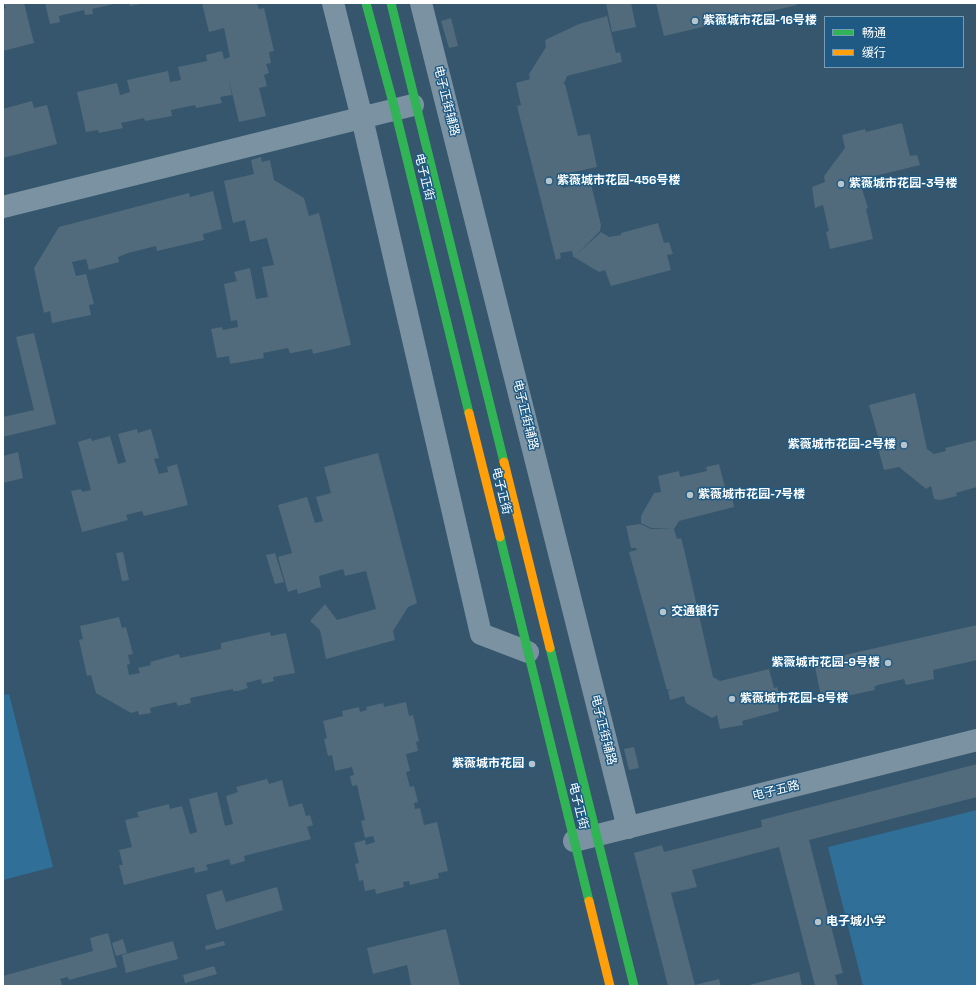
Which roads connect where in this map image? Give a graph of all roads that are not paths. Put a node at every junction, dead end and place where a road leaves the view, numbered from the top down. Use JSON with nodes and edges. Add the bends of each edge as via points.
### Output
{"nodes":[{"id":1,"x":332,"y":3,"type":"edge"},
{"id":2,"x":366,"y":3,"type":"edge"},
{"id":3,"x":420,"y":3,"type":"edge"},
{"id":4,"x":392,"y":6,"type":"edge"},
{"id":5,"x":417,"y":104,"type":"junction"},
{"id":6,"x":395,"y":110,"type":"junction"},
{"id":7,"x":362,"y":118,"type":"junction"},
{"id":8,"x":3,"y":207,"type":"edge"},
{"id":9,"x":528,"y":652,"type":"junction"},
{"id":10,"x":977,"y":740,"type":"edge"},
{"id":11,"x":628,"y":828,"type":"junction"},
{"id":12,"x":596,"y":835,"type":"junction"},
{"id":13,"x":574,"y":841,"type":"junction"},
{"id":14,"x":610,"y":986,"type":"edge"},
{"id":15,"x":634,"y":986,"type":"edge"}],
"edges":[{"from":1,"to":7,"type":"street"},
{"from":2,"to":6,"type":"main road","name":"电子正街"},
{"from":3,"to":4,"type":"street"},
{"from":3,"to":11,"type":"street","name":"电子正街辅路"},
{"from":4,"to":5,"type":"main road","name":"电子正街"},
{"from":5,"to":6,"type":"street"},
{"from":5,"to":12,"type":"main road","name":"电子正街"},
{"from":6,"to":7,"type":"street"},
{"from":6,"to":9,"type":"main road","name":"电子正街"},
{"from":7,"to":8,"type":"street"},
{"from":7,"to":9,"type":"street","via":[[481,634]]},
{"from":9,"to":13,"type":"main road","name":"电子正街"},
{"from":10,"to":11,"type":"street","name":"电子五路"},
{"from":11,"to":12,"type":"street","name":"电子五路"},
{"from":12,"to":13,"type":"street","name":"电子五路"},
{"from":12,"to":15,"type":"main road","name":"电子正街"},
{"from":13,"to":14,"type":"main road","name":"电子正街"}]}
